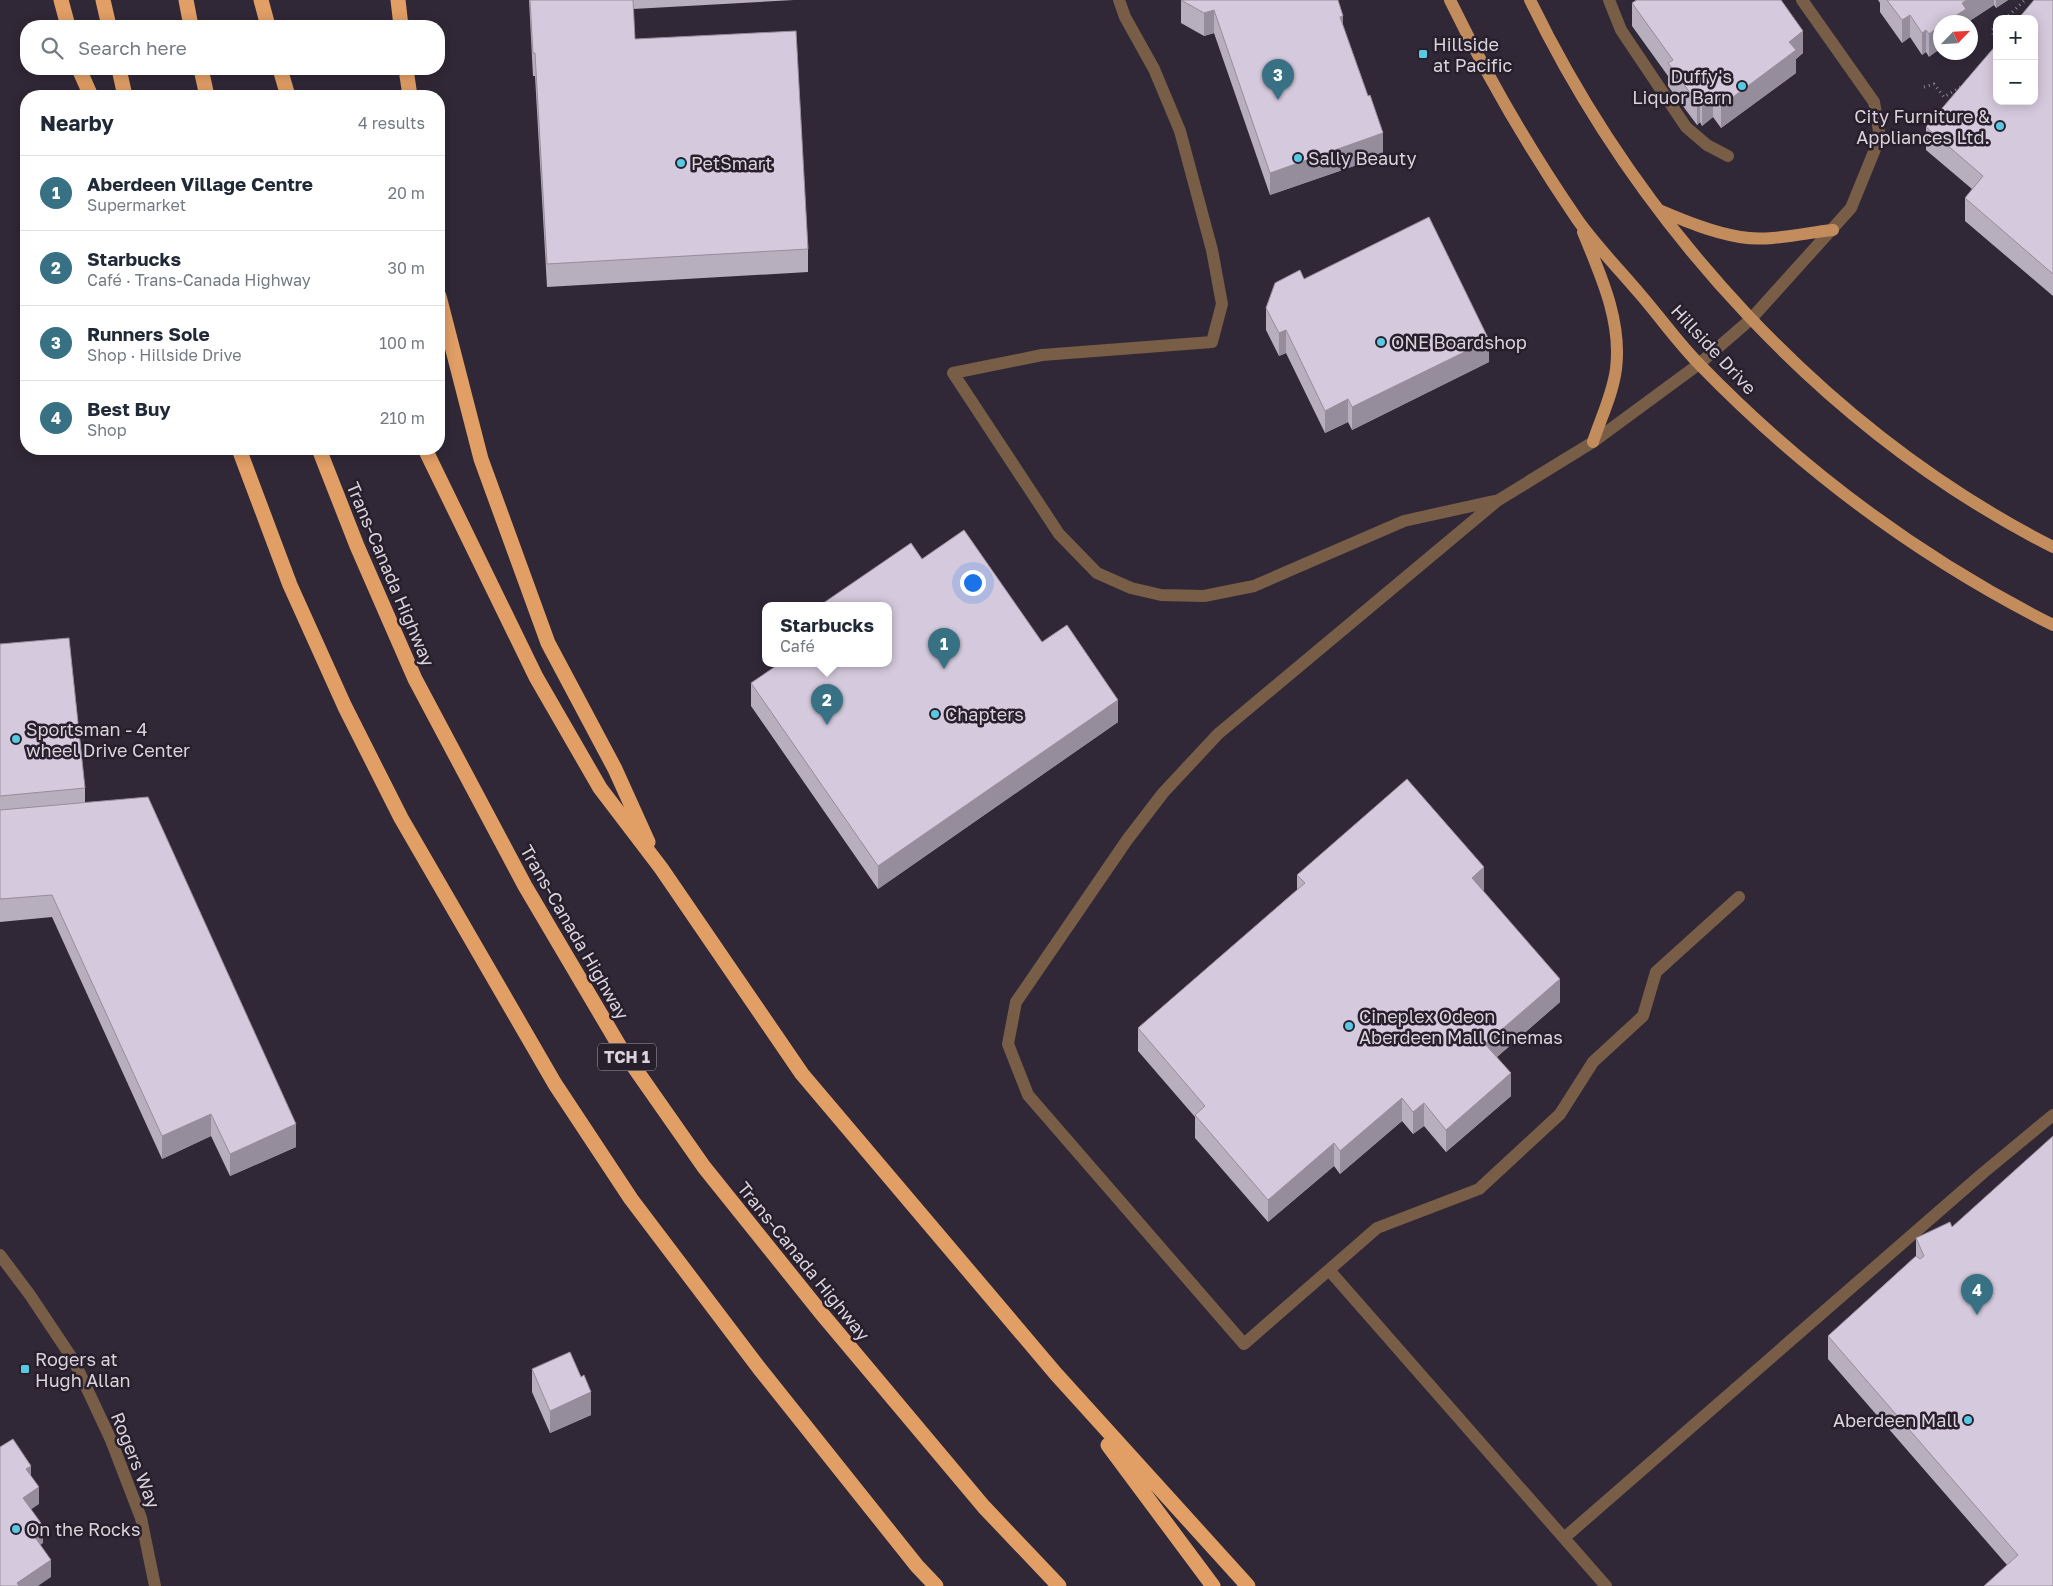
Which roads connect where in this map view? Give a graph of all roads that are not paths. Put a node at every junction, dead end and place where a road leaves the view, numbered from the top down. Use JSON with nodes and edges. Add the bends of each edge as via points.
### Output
{"nodes":[{"id":1,"x":61,"y":0,"type":"edge"},
{"id":2,"x":103,"y":0,"type":"edge"},
{"id":3,"x":186,"y":0,"type":"edge"},
{"id":4,"x":261,"y":0,"type":"edge"},
{"id":5,"x":398,"y":0,"type":"edge"},
{"id":6,"x":1119,"y":0,"type":"edge"},
{"id":7,"x":1450,"y":0,"type":"edge"},
{"id":8,"x":1530,"y":0,"type":"edge"},
{"id":9,"x":1609,"y":0,"type":"edge"},
{"id":10,"x":1802,"y":0,"type":"edge"},
{"id":11,"x":66,"y":20,"type":"edge"},
{"id":12,"x":108,"y":20,"type":"edge"},
{"id":13,"x":190,"y":20,"type":"edge"},
{"id":14,"x":266,"y":20,"type":"edge"},
{"id":15,"x":400,"y":20,"type":"edge"},
{"id":16,"x":81,"y":75,"type":"edge"},
{"id":17,"x":120,"y":75,"type":"edge"},
{"id":18,"x":202,"y":75,"type":"edge"},
{"id":19,"x":282,"y":75,"type":"edge"},
{"id":20,"x":407,"y":75,"type":"edge"},
{"id":21,"x":88,"y":90,"type":"edge"},
{"id":22,"x":124,"y":90,"type":"edge"},
{"id":23,"x":206,"y":90,"type":"edge"},
{"id":24,"x":286,"y":90,"type":"edge"},
{"id":25,"x":409,"y":90,"type":"edge"},
{"id":26,"x":1728,"y":156,"type":"dead end"},
{"id":27,"x":1656,"y":209,"type":"junction"},
{"id":28,"x":1578,"y":221,"type":"junction"},
{"id":29,"x":1833,"y":230,"type":"junction"},
{"id":30,"x":445,"y":319,"type":"edge"},
{"id":31,"x":1751,"y":319,"type":"junction"},
{"id":32,"x":1699,"y":364,"type":"junction"},
{"id":33,"x":1594,"y":442,"type":"junction"},
{"id":34,"x":241,"y":455,"type":"edge"},
{"id":35,"x":321,"y":455,"type":"edge"},
{"id":36,"x":428,"y":455,"type":"edge"},
{"id":37,"x":1497,"y":501,"type":"junction"},
{"id":38,"x":2053,"y":547,"type":"edge"},
{"id":39,"x":2053,"y":624,"type":"edge"},
{"id":40,"x":661,"y":868,"type":"junction"},
{"id":41,"x":1739,"y":897,"type":"dead end"},
{"id":42,"x":2053,"y":1115,"type":"edge"},
{"id":43,"x":0,"y":1255,"type":"edge"},
{"id":44,"x":1328,"y":1270,"type":"junction"},
{"id":45,"x":1056,"y":1374,"type":"junction"},
{"id":46,"x":1564,"y":1538,"type":"junction"},
{"id":47,"x":155,"y":1586,"type":"edge"},
{"id":48,"x":936,"y":1586,"type":"edge"},
{"id":49,"x":1059,"y":1586,"type":"edge"},
{"id":50,"x":1213,"y":1586,"type":"edge"},
{"id":51,"x":1248,"y":1586,"type":"edge"},
{"id":52,"x":1606,"y":1586,"type":"edge"}],
"edges":[{"from":1,"to":11,"type":"highway"},
{"from":2,"to":12,"type":"highway"},
{"from":3,"to":13,"type":"highway"},
{"from":4,"to":14,"type":"highway"},
{"from":5,"to":15,"type":"highway"},
{"from":6,"to":37,"type":"street","via":[[1154,69],[1180,131],[1212,250],[1222,304],[1212,342],[1042,355],[953,373],[1059,534],[1097,573],[1131,588],[1161,595],[1204,596],[1254,586],[1404,521]]},
{"from":7,"to":28,"type":"main road","name":"Hillside Drive","via":[[1523,137]]},
{"from":8,"to":27,"type":"main road","via":[[1578,94]]},
{"from":9,"to":26,"type":"street","via":[[1621,30],[1686,127],[1707,145]]},
{"from":10,"to":29,"type":"street","via":[[1874,102],[1880,137],[1851,208]]},
{"from":16,"to":21,"type":"highway"},
{"from":17,"to":22,"type":"highway"},
{"from":18,"to":23,"type":"highway"},
{"from":19,"to":24,"type":"highway"},
{"from":20,"to":25,"type":"highway"},
{"from":27,"to":29,"type":"main road","via":[[1701,227],[1740,237],[1763,238]]},
{"from":27,"to":31,"type":"main road"},
{"from":28,"to":32,"type":"main road","name":"Hillside Drive"},
{"from":28,"to":33,"type":"main road","via":[[1610,303],[1618,345],[1616,371]]},
{"from":29,"to":31,"type":"street"},
{"from":30,"to":40,"type":"highway","via":[[482,459],[548,643],[615,770]]},
{"from":31,"to":32,"type":"street"},
{"from":31,"to":38,"type":"main road","via":[[1877,433],[1950,488]]},
{"from":32,"to":33,"type":"street"},
{"from":32,"to":39,"type":"main road","name":"Hillside Drive","via":[[1837,488],[1914,546],[2004,600]]},
{"from":33,"to":37,"type":"street"},
{"from":34,"to":48,"type":"highway","via":[[290,585],[350,716],[401,818],[555,1084],[631,1199],[730,1330]]},
{"from":35,"to":49,"type":"highway","name":"Trans-Canada Highway","number":"TCH 1","via":[[415,678],[525,886],[620,1047],[704,1167],[822,1314],[984,1507]]},
{"from":36,"to":40,"type":"highway","via":[[536,677],[600,788]]},
{"from":37,"to":44,"type":"street","via":[[1218,734],[1163,793],[1127,840],[1016,1002],[1008,1044],[1028,1095],[1244,1344]]},
{"from":40,"to":45,"type":"highway","via":[[802,1074]]},
{"from":41,"to":44,"type":"street","via":[[1656,972],[1642,1016],[1592,1062],[1560,1114],[1479,1189],[1377,1228]]},
{"from":42,"to":46,"type":"street"},
{"from":43,"to":47,"type":"street","name":"Rogers Way","via":[[74,1362],[111,1440],[141,1518]]},
{"from":44,"to":46,"type":"street"},
{"from":45,"to":50,"type":"highway"},
{"from":45,"to":51,"type":"highway"},
{"from":46,"to":52,"type":"street"}]}
